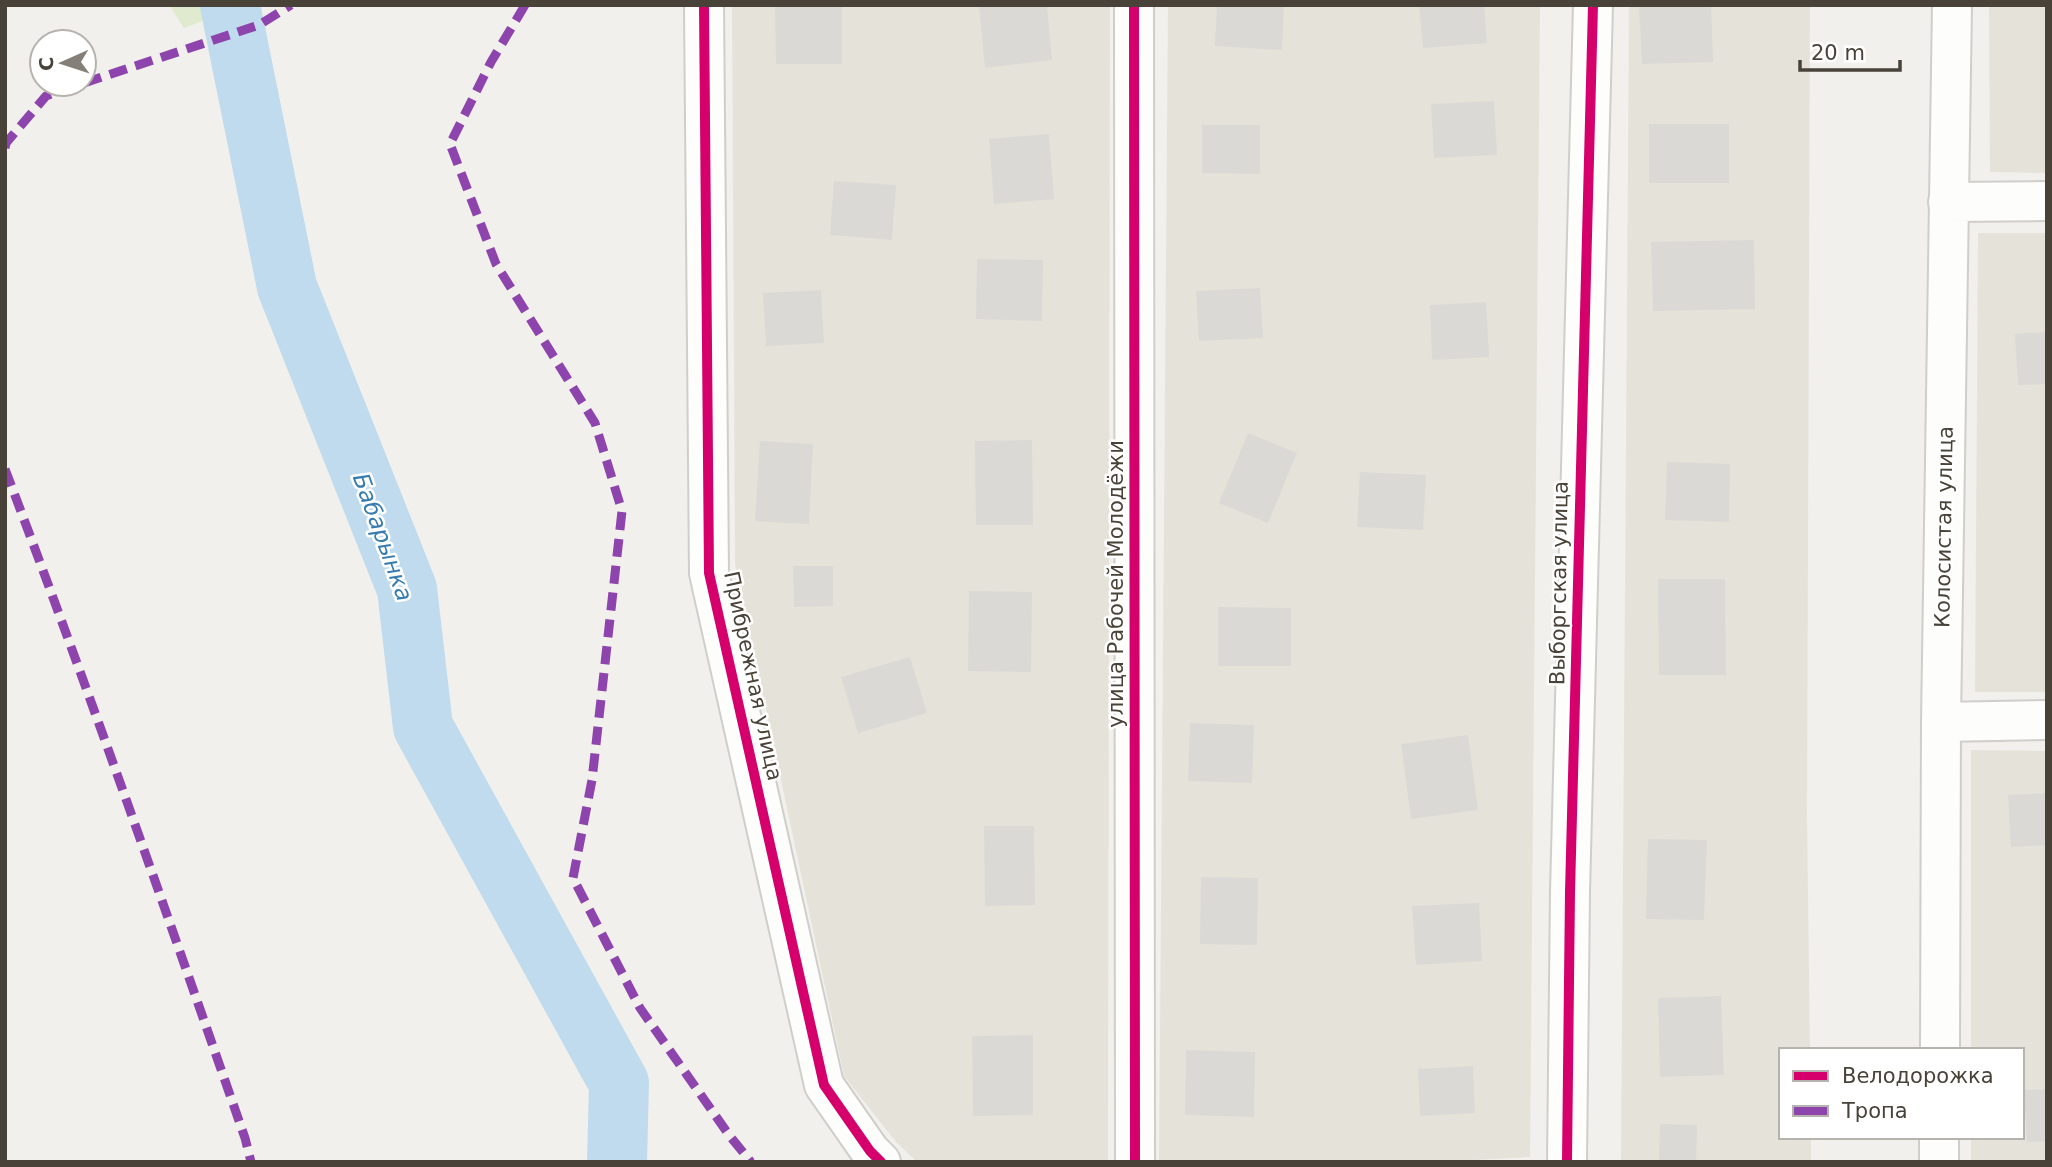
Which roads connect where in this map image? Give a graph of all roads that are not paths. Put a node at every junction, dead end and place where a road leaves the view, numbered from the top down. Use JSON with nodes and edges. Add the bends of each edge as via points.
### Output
{"nodes":[{"id":1,"x":704,"y":5,"type":"edge"},
{"id":2,"x":1134,"y":5,"type":"edge"},
{"id":3,"x":1593,"y":5,"type":"edge"},
{"id":4,"x":1952,"y":5,"type":"edge"},
{"id":5,"x":2047,"y":201,"type":"edge"},
{"id":6,"x":1948,"y":202,"type":"junction"},
{"id":7,"x":2047,"y":720,"type":"edge"},
{"id":8,"x":1941,"y":722,"type":"junction"},
{"id":9,"x":1940,"y":1048,"type":"edge"},
{"id":10,"x":1940,"y":1139,"type":"edge"},
{"id":11,"x":881,"y":1162,"type":"edge"},
{"id":12,"x":1135,"y":1162,"type":"edge"},
{"id":13,"x":1567,"y":1162,"type":"edge"},
{"id":14,"x":1939,"y":1162,"type":"edge"}],
"edges":[{"from":1,"to":11,"type":"street","name":"Прибрежная улица","via":[[709,573],[824,1085]]},
{"from":2,"to":12,"type":"street","name":"улица Рабочей Молодёжи"},
{"from":3,"to":13,"type":"street","name":"Выборгская улица"},
{"from":4,"to":6,"type":"street","name":"Колосистая улица"},
{"from":5,"to":6,"type":"street"},
{"from":6,"to":8,"type":"street","name":"Колосистая улица"},
{"from":7,"to":8,"type":"street"},
{"from":8,"to":9,"type":"street","name":"Колосистая улица"},
{"from":10,"to":14,"type":"street"}]}
